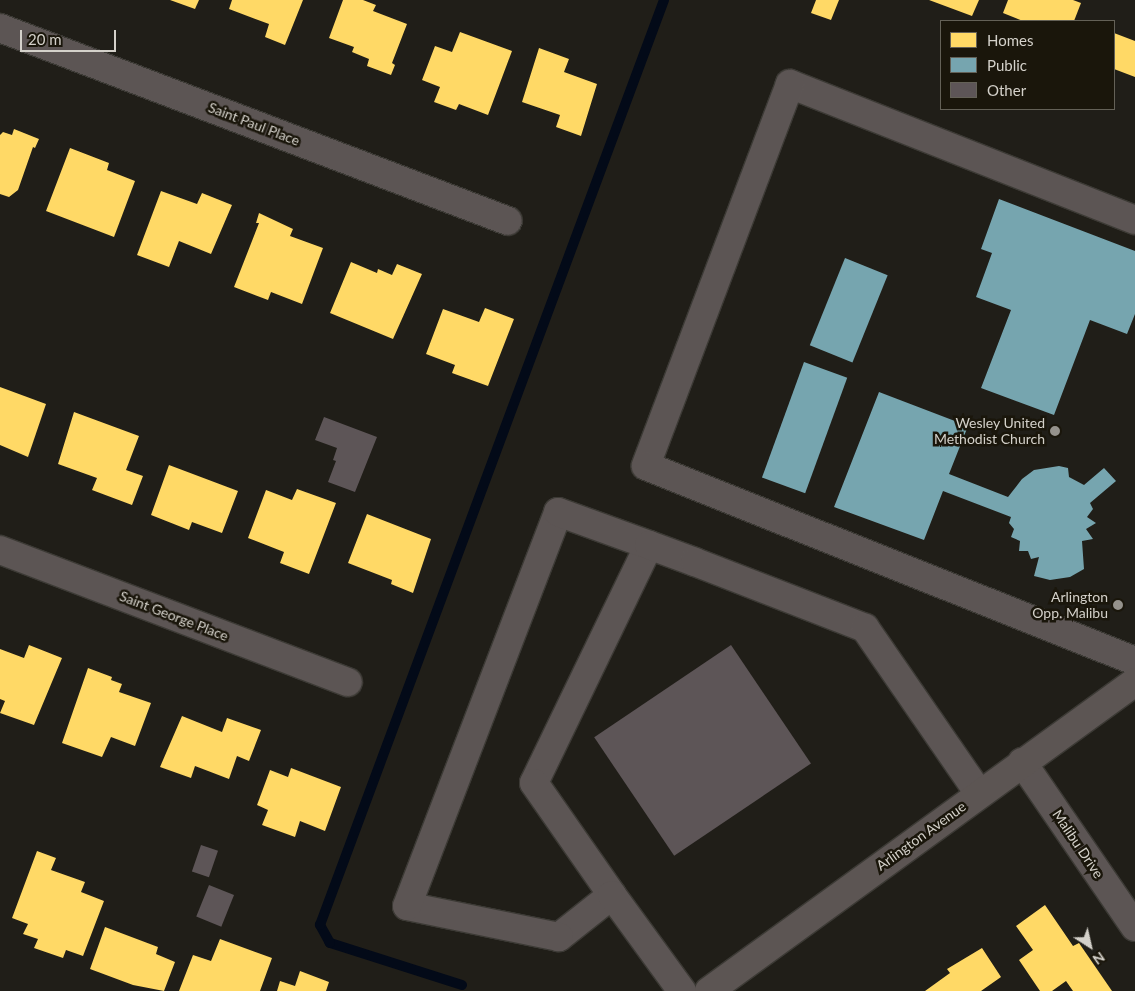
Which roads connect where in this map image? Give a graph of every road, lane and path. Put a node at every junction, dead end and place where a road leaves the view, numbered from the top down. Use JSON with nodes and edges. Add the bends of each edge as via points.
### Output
{"nodes":[{"id":1,"x":0,"y":28,"type":"edge"},
{"id":2,"x":1135,"y":220,"type":"edge"},
{"id":3,"x":508,"y":221,"type":"dead end"},
{"id":4,"x":649,"y":545,"type":"junction"},
{"id":5,"x":0,"y":550,"type":"edge"},
{"id":6,"x":1135,"y":662,"type":"edge"},
{"id":7,"x":348,"y":682,"type":"dead end"},
{"id":8,"x":1135,"y":682,"type":"edge"},
{"id":9,"x":1022,"y":762,"type":"junction"},
{"id":10,"x":979,"y":793,"type":"junction"},
{"id":11,"x":612,"y":894,"type":"junction"},
{"id":12,"x":1135,"y":927,"type":"edge"},
{"id":13,"x":682,"y":991,"type":"edge"},
{"id":14,"x":709,"y":991,"type":"edge"}],
"edges":[{"from":1,"to":3,"type":"street","name":"Saint Paul Place"},
{"from":2,"to":6,"type":"street","via":[[790,84],[646,466]]},
{"from":4,"to":10,"type":"street","via":[[865,628]]},
{"from":4,"to":11,"type":"street","via":[[534,783]]},
{"from":4,"to":11,"type":"street","via":[[558,512],[407,906],[559,937]]},
{"from":5,"to":7,"type":"street","name":"Saint George Place"},
{"from":8,"to":9,"type":"main road","name":"Arlington Avenue"},
{"from":9,"to":10,"type":"main road","name":"Arlington Avenue"},
{"from":9,"to":12,"type":"street","name":"Malibu Drive"},
{"from":10,"to":14,"type":"main road","name":"Arlington Avenue"},
{"from":11,"to":13,"type":"street"}]}
